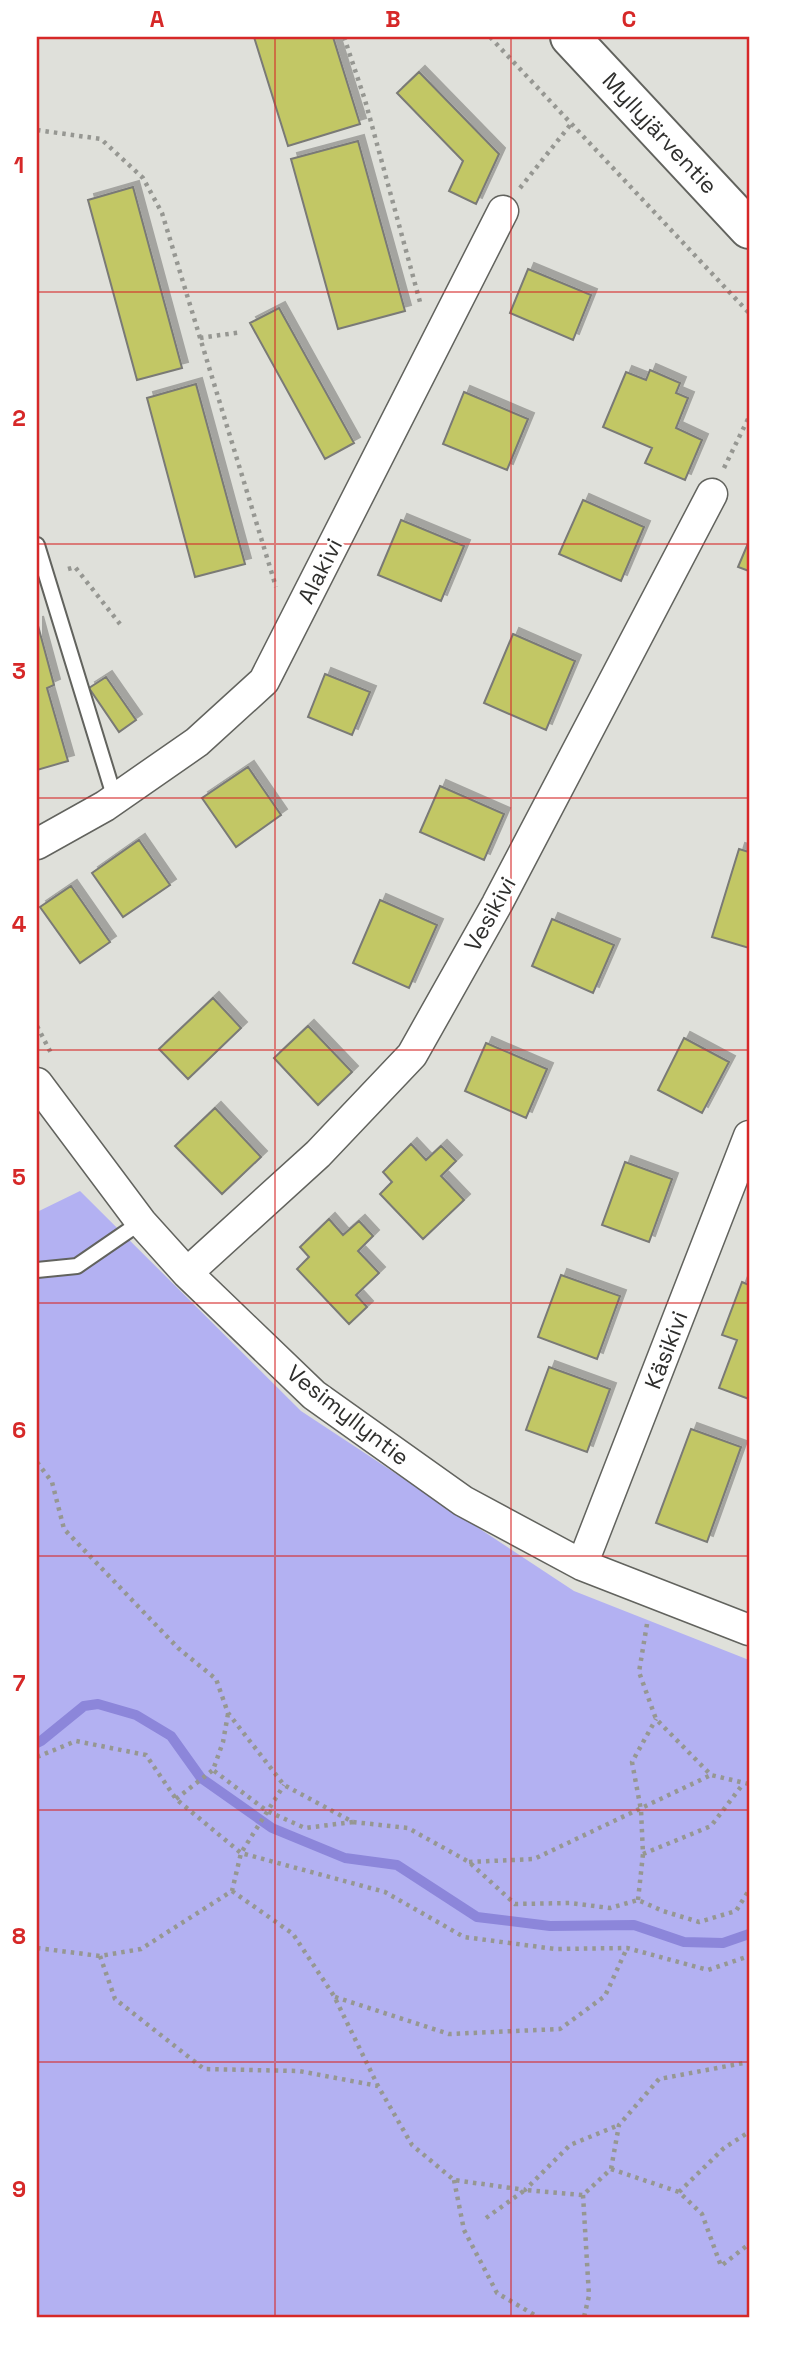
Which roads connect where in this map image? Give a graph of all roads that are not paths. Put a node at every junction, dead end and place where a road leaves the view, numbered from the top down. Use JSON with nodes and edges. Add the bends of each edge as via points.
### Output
{"nodes":[{"id":1,"x":570,"y":37,"type":"edge"},
{"id":2,"x":503,"y":211,"type":"road end"},
{"id":3,"x":749,"y":229,"type":"edge"},
{"id":4,"x":712,"y":494,"type":"road end"},
{"id":5,"x":37,"y":545,"type":"edge"},
{"id":6,"x":115,"y":799,"type":"junction"},
{"id":7,"x":37,"y":844,"type":"edge"},
{"id":8,"x":37,"y":1083,"type":"edge"},
{"id":9,"x":749,"y":1136,"type":"edge"},
{"id":10,"x":141,"y":1222,"type":"junction"},
{"id":11,"x":37,"y":1270,"type":"edge"},
{"id":12,"x":187,"y":1273,"type":"junction"},
{"id":13,"x":582,"y":1565,"type":"junction"},
{"id":14,"x":749,"y":1630,"type":"edge"}],
"edges":[{"from":1,"to":3,"type":"main road","name":"Myllyjärventie"},
{"from":2,"to":6,"type":"street","name":"Alakivi","via":[[264,681],[197,742]]},
{"from":4,"to":12,"type":"street","name":"Vesikivi","via":[[497,904],[412,1055],[318,1154]]},
{"from":5,"to":6,"type":"lane"},
{"from":6,"to":7,"type":"street","name":"Alakivi"},
{"from":8,"to":10,"type":"street","name":"Vesimyllyntie"},
{"from":9,"to":13,"type":"street","name":"Käsikivi"},
{"from":10,"to":11,"type":"lane","via":[[77,1266]]},
{"from":10,"to":12,"type":"street","name":"Vesimyllyntie"},
{"from":12,"to":13,"type":"street","name":"Vesimyllyntie","via":[[314,1395],[463,1501]]},
{"from":13,"to":14,"type":"street","name":"Vesimyllyntie"}]}
